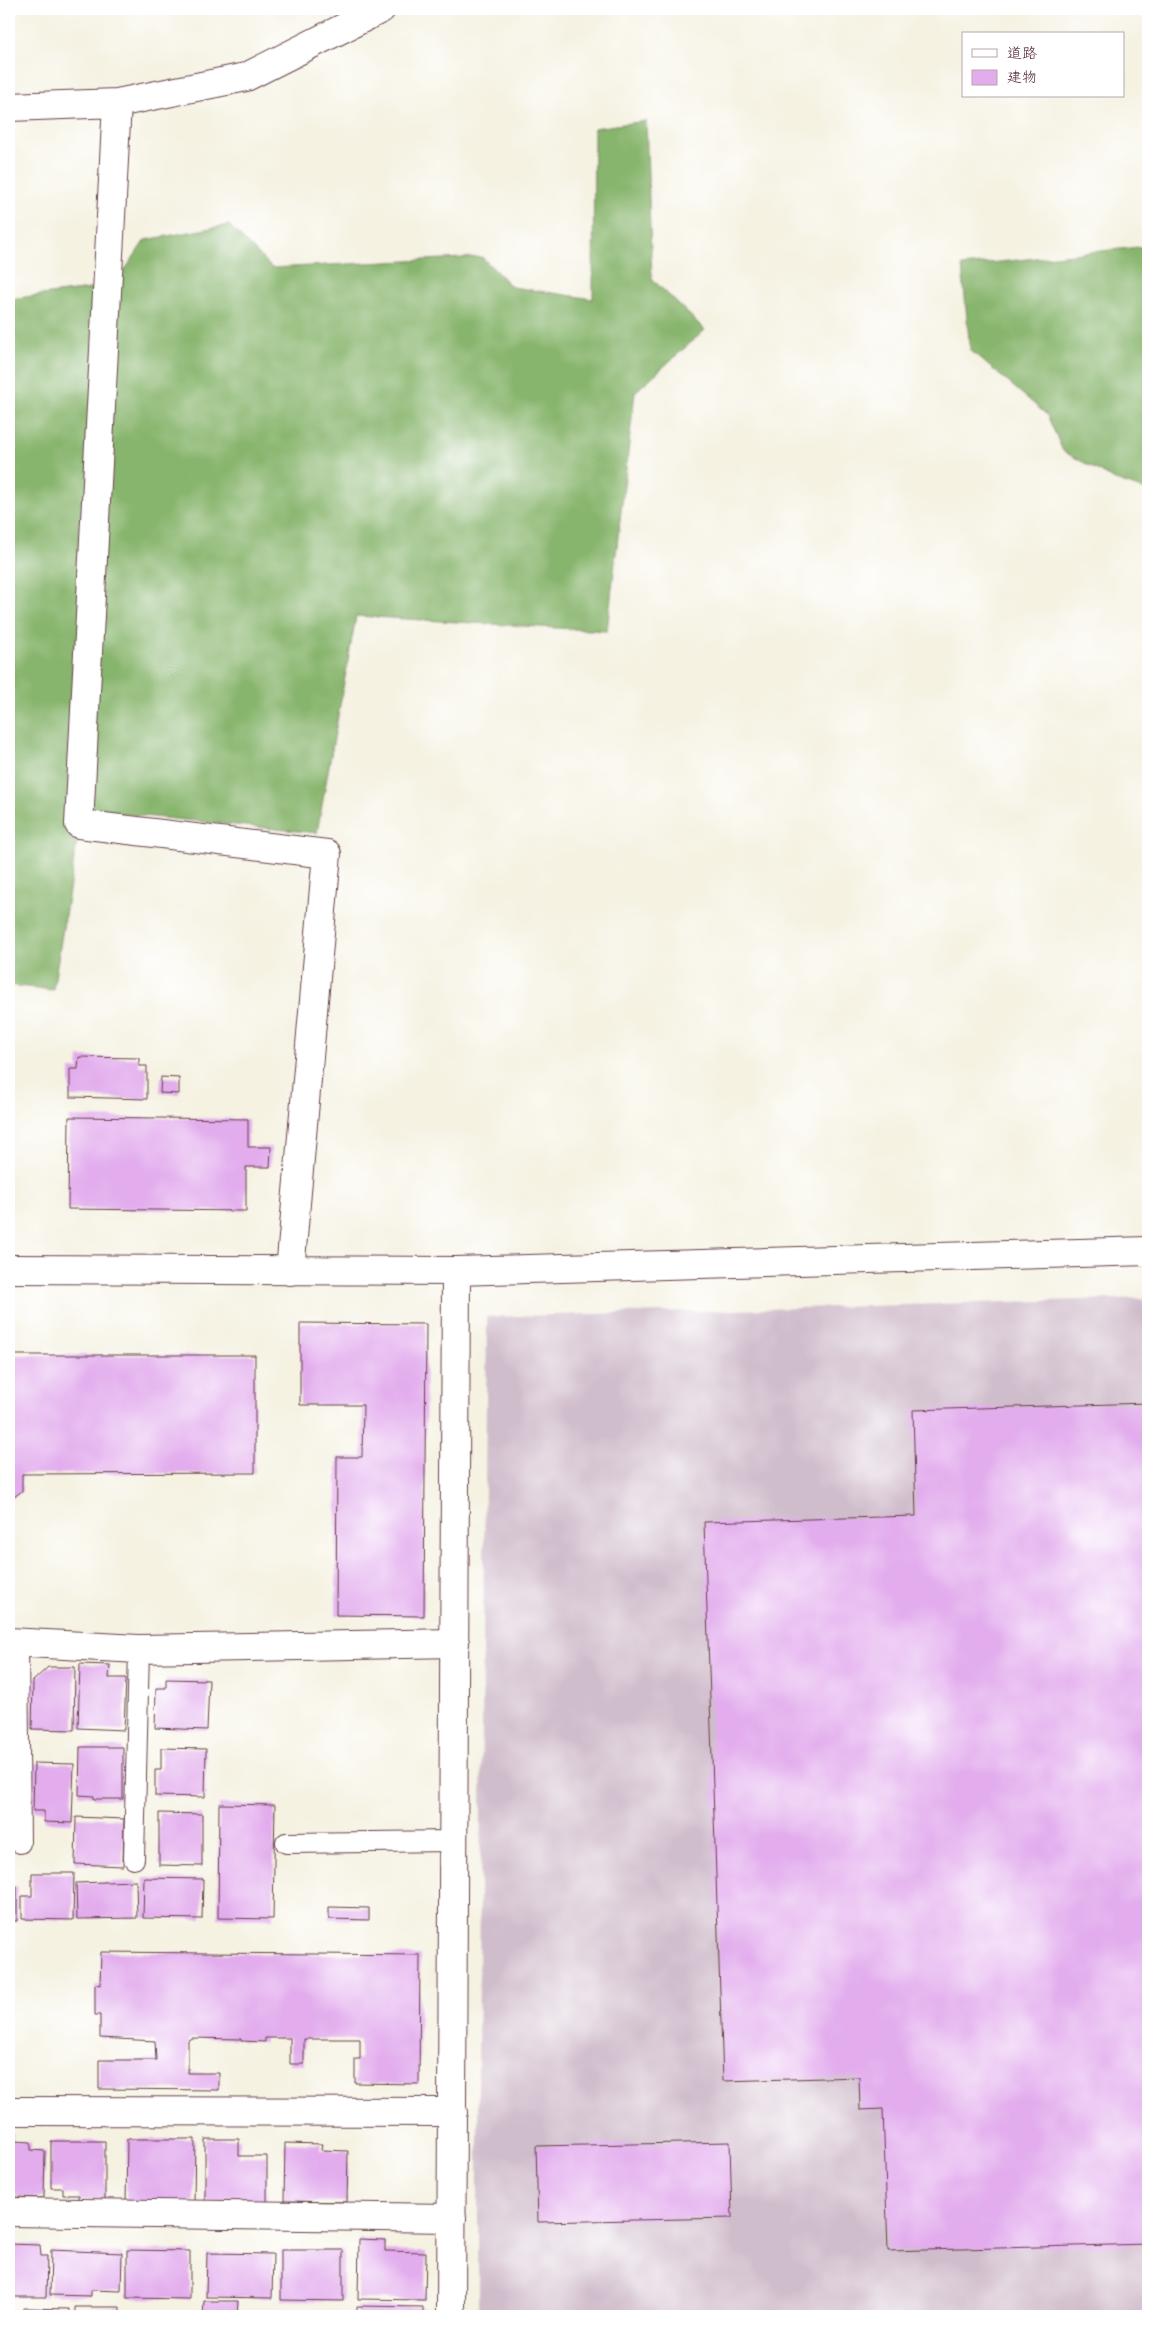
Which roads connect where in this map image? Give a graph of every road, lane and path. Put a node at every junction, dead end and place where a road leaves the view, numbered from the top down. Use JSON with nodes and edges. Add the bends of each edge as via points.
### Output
{"nodes":[{"id":1,"x":381,"y":9,"type":"edge"},
{"id":2,"x":117,"y":102,"type":"junction"},
{"id":3,"x":9,"y":107,"type":"edge"},
{"id":4,"x":1148,"y":1251,"type":"edge"},
{"id":5,"x":9,"y":1269,"type":"edge"},
{"id":6,"x":290,"y":1271,"type":"junction"},
{"id":7,"x":456,"y":1271,"type":"junction"},
{"id":8,"x":13,"y":1643,"type":"edge"},
{"id":9,"x":454,"y":1643,"type":"junction"},
{"id":10,"x":139,"y":1650,"type":"junction"},
{"id":11,"x":454,"y":1841,"type":"junction"},
{"id":12,"x":20,"y":1843,"type":"dead end"},
{"id":13,"x":286,"y":1843,"type":"dead end"},
{"id":14,"x":134,"y":1859,"type":"dead end"},
{"id":15,"x":9,"y":2111,"type":"edge"},
{"id":16,"x":453,"y":2112,"type":"junction"},
{"id":17,"x":9,"y":2212,"type":"edge"},
{"id":18,"x":452,"y":2218,"type":"junction"},
{"id":19,"x":451,"y":2316,"type":"edge"}],
"edges":[{"from":1,"to":2,"type":"street","via":[[246,77]]},
{"from":2,"to":3,"type":"street"},
{"from":2,"to":6,"type":"street","via":[[79,824],[327,854]]},
{"from":4,"to":7,"type":"street"},
{"from":5,"to":6,"type":"street"},
{"from":6,"to":7,"type":"street"},
{"from":7,"to":9,"type":"street"},
{"from":8,"to":10,"type":"street"},
{"from":8,"to":12,"type":"lane"},
{"from":9,"to":10,"type":"street"},
{"from":9,"to":11,"type":"street"},
{"from":10,"to":14,"type":"lane"},
{"from":11,"to":13,"type":"lane"},
{"from":11,"to":16,"type":"street"},
{"from":15,"to":16,"type":"street"},
{"from":16,"to":18,"type":"street"},
{"from":17,"to":18,"type":"street"},
{"from":18,"to":19,"type":"street"}]}
